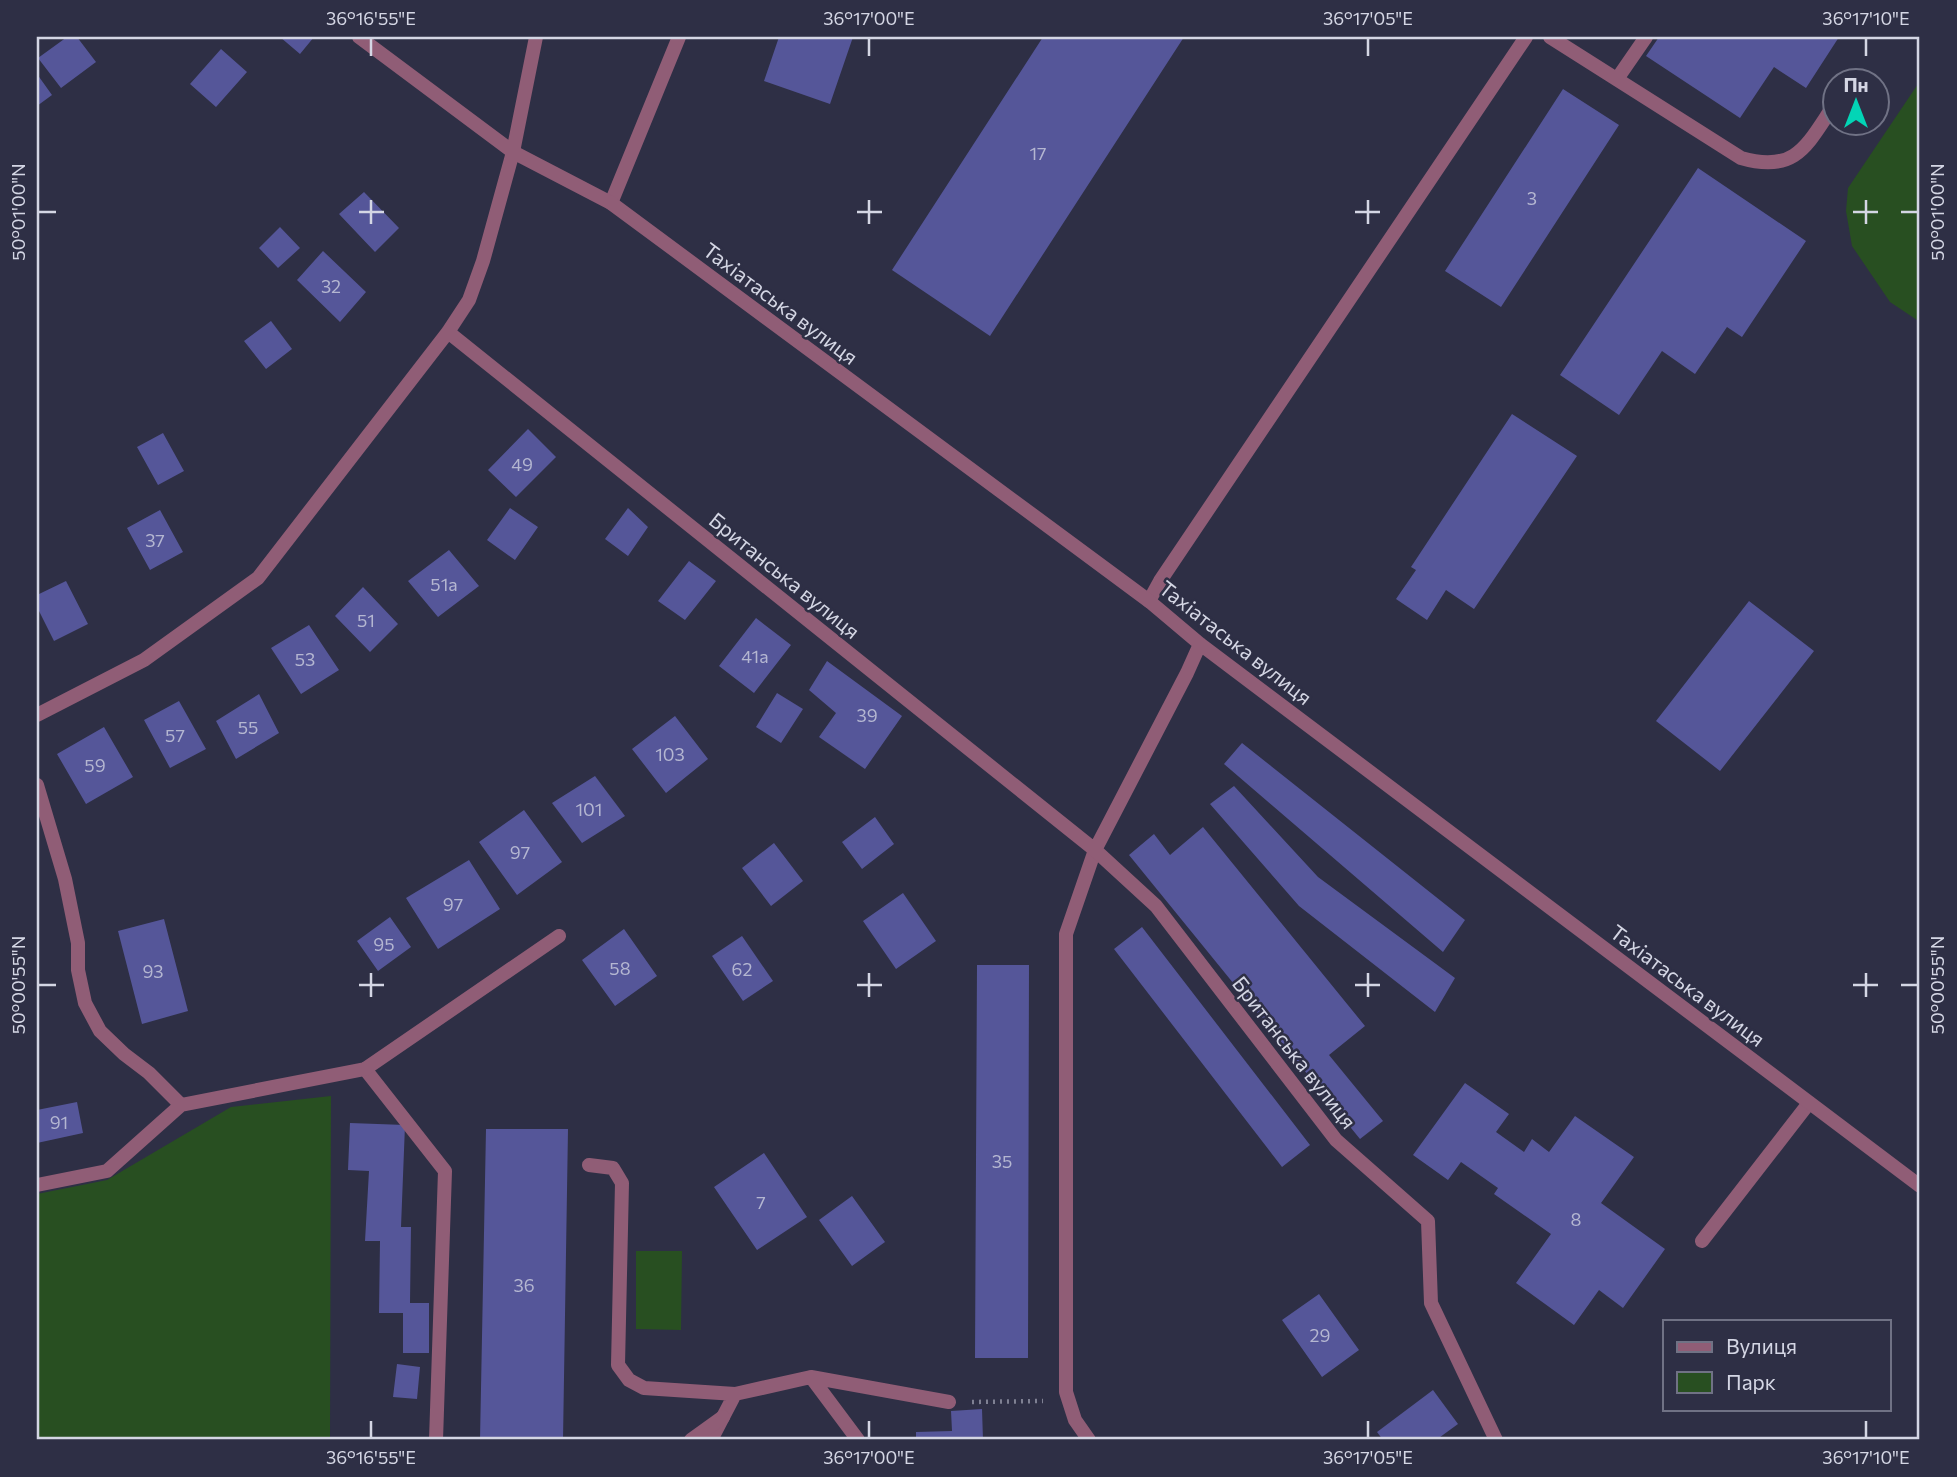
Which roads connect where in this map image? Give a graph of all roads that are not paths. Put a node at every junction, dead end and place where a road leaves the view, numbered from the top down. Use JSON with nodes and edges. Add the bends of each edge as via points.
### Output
{"nodes":[{"id":1,"x":359,"y":37,"type":"edge"},
{"id":2,"x":537,"y":37,"type":"edge"},
{"id":3,"x":679,"y":37,"type":"edge"},
{"id":4,"x":1526,"y":37,"type":"edge"},
{"id":5,"x":1550,"y":37,"type":"edge"},
{"id":6,"x":1646,"y":37,"type":"edge"},
{"id":7,"x":1617,"y":79,"type":"junction"},
{"id":8,"x":1820,"y":126,"type":"edge"},
{"id":9,"x":513,"y":152,"type":"junction"},
{"id":10,"x":611,"y":203,"type":"junction"},
{"id":11,"x":448,"y":332,"type":"junction"},
{"id":12,"x":1149,"y":601,"type":"junction"},
{"id":13,"x":1200,"y":644,"type":"junction"},
{"id":14,"x":37,"y":715,"type":"edge"},
{"id":15,"x":37,"y":785,"type":"edge"},
{"id":16,"x":1095,"y":850,"type":"junction"},
{"id":17,"x":559,"y":936,"type":"dead end"},
{"id":18,"x":365,"y":1069,"type":"junction"},
{"id":19,"x":1809,"y":1103,"type":"junction"},
{"id":20,"x":181,"y":1105,"type":"junction"},
{"id":21,"x":589,"y":1165,"type":"dead end"},
{"id":22,"x":37,"y":1185,"type":"edge"},
{"id":23,"x":1920,"y":1186,"type":"edge"},
{"id":24,"x":1702,"y":1241,"type":"dead end"},
{"id":25,"x":811,"y":1377,"type":"junction"},
{"id":26,"x":735,"y":1394,"type":"junction"},
{"id":27,"x":949,"y":1402,"type":"road end"},
{"id":28,"x":723,"y":1417,"type":"junction"},
{"id":29,"x":436,"y":1440,"type":"edge"},
{"id":30,"x":691,"y":1440,"type":"edge"},
{"id":31,"x":712,"y":1440,"type":"edge"},
{"id":32,"x":858,"y":1440,"type":"edge"},
{"id":33,"x":1089,"y":1440,"type":"edge"},
{"id":34,"x":1496,"y":1440,"type":"edge"}],
"edges":[{"from":1,"to":9,"type":"street","name":"Тахіатаська вулиця"},
{"from":2,"to":9,"type":"street"},
{"from":3,"to":10,"type":"street"},
{"from":4,"to":12,"type":"street"},
{"from":5,"to":7,"type":"street"},
{"from":6,"to":7,"type":"street"},
{"from":7,"to":8,"type":"street","via":[[1754,162],[1790,159]]},
{"from":9,"to":10,"type":"street","name":"Тахіатаська вулиця"},
{"from":9,"to":11,"type":"street","via":[[470,300]]},
{"from":10,"to":12,"type":"street","name":"Тахіатаська вулиця"},
{"from":11,"to":14,"type":"street","via":[[258,578],[144,660]]},
{"from":11,"to":16,"type":"street","name":"Британська вулиця"},
{"from":12,"to":13,"type":"street","name":"Тахіатаська вулиця"},
{"from":13,"to":16,"type":"street"},
{"from":13,"to":19,"type":"street","name":"Тахіатаська вулиця"},
{"from":15,"to":20,"type":"street","via":[[65,879],[85,1003],[100,1031]]},
{"from":16,"to":33,"type":"street","via":[[1066,934],[1066,1392],[1075,1420]]},
{"from":16,"to":34,"type":"street","name":"Британська вулиця","via":[[1156,906],[1336,1140],[1428,1221],[1431,1303]]},
{"from":17,"to":18,"type":"street"},
{"from":18,"to":20,"type":"street"},
{"from":18,"to":29,"type":"street","via":[[446,1171]]},
{"from":19,"to":23,"type":"street","name":"Тахіатаська вулиця"},
{"from":19,"to":24,"type":"street"},
{"from":20,"to":22,"type":"street","via":[[107,1171]]},
{"from":21,"to":26,"type":"street","via":[[612,1168],[622,1183],[618,1365],[629,1380],[644,1388]]},
{"from":25,"to":26,"type":"street"},
{"from":25,"to":27,"type":"street"},
{"from":25,"to":32,"type":"street"},
{"from":26,"to":28,"type":"street"},
{"from":28,"to":30,"type":"street"},
{"from":28,"to":31,"type":"street"}]}
